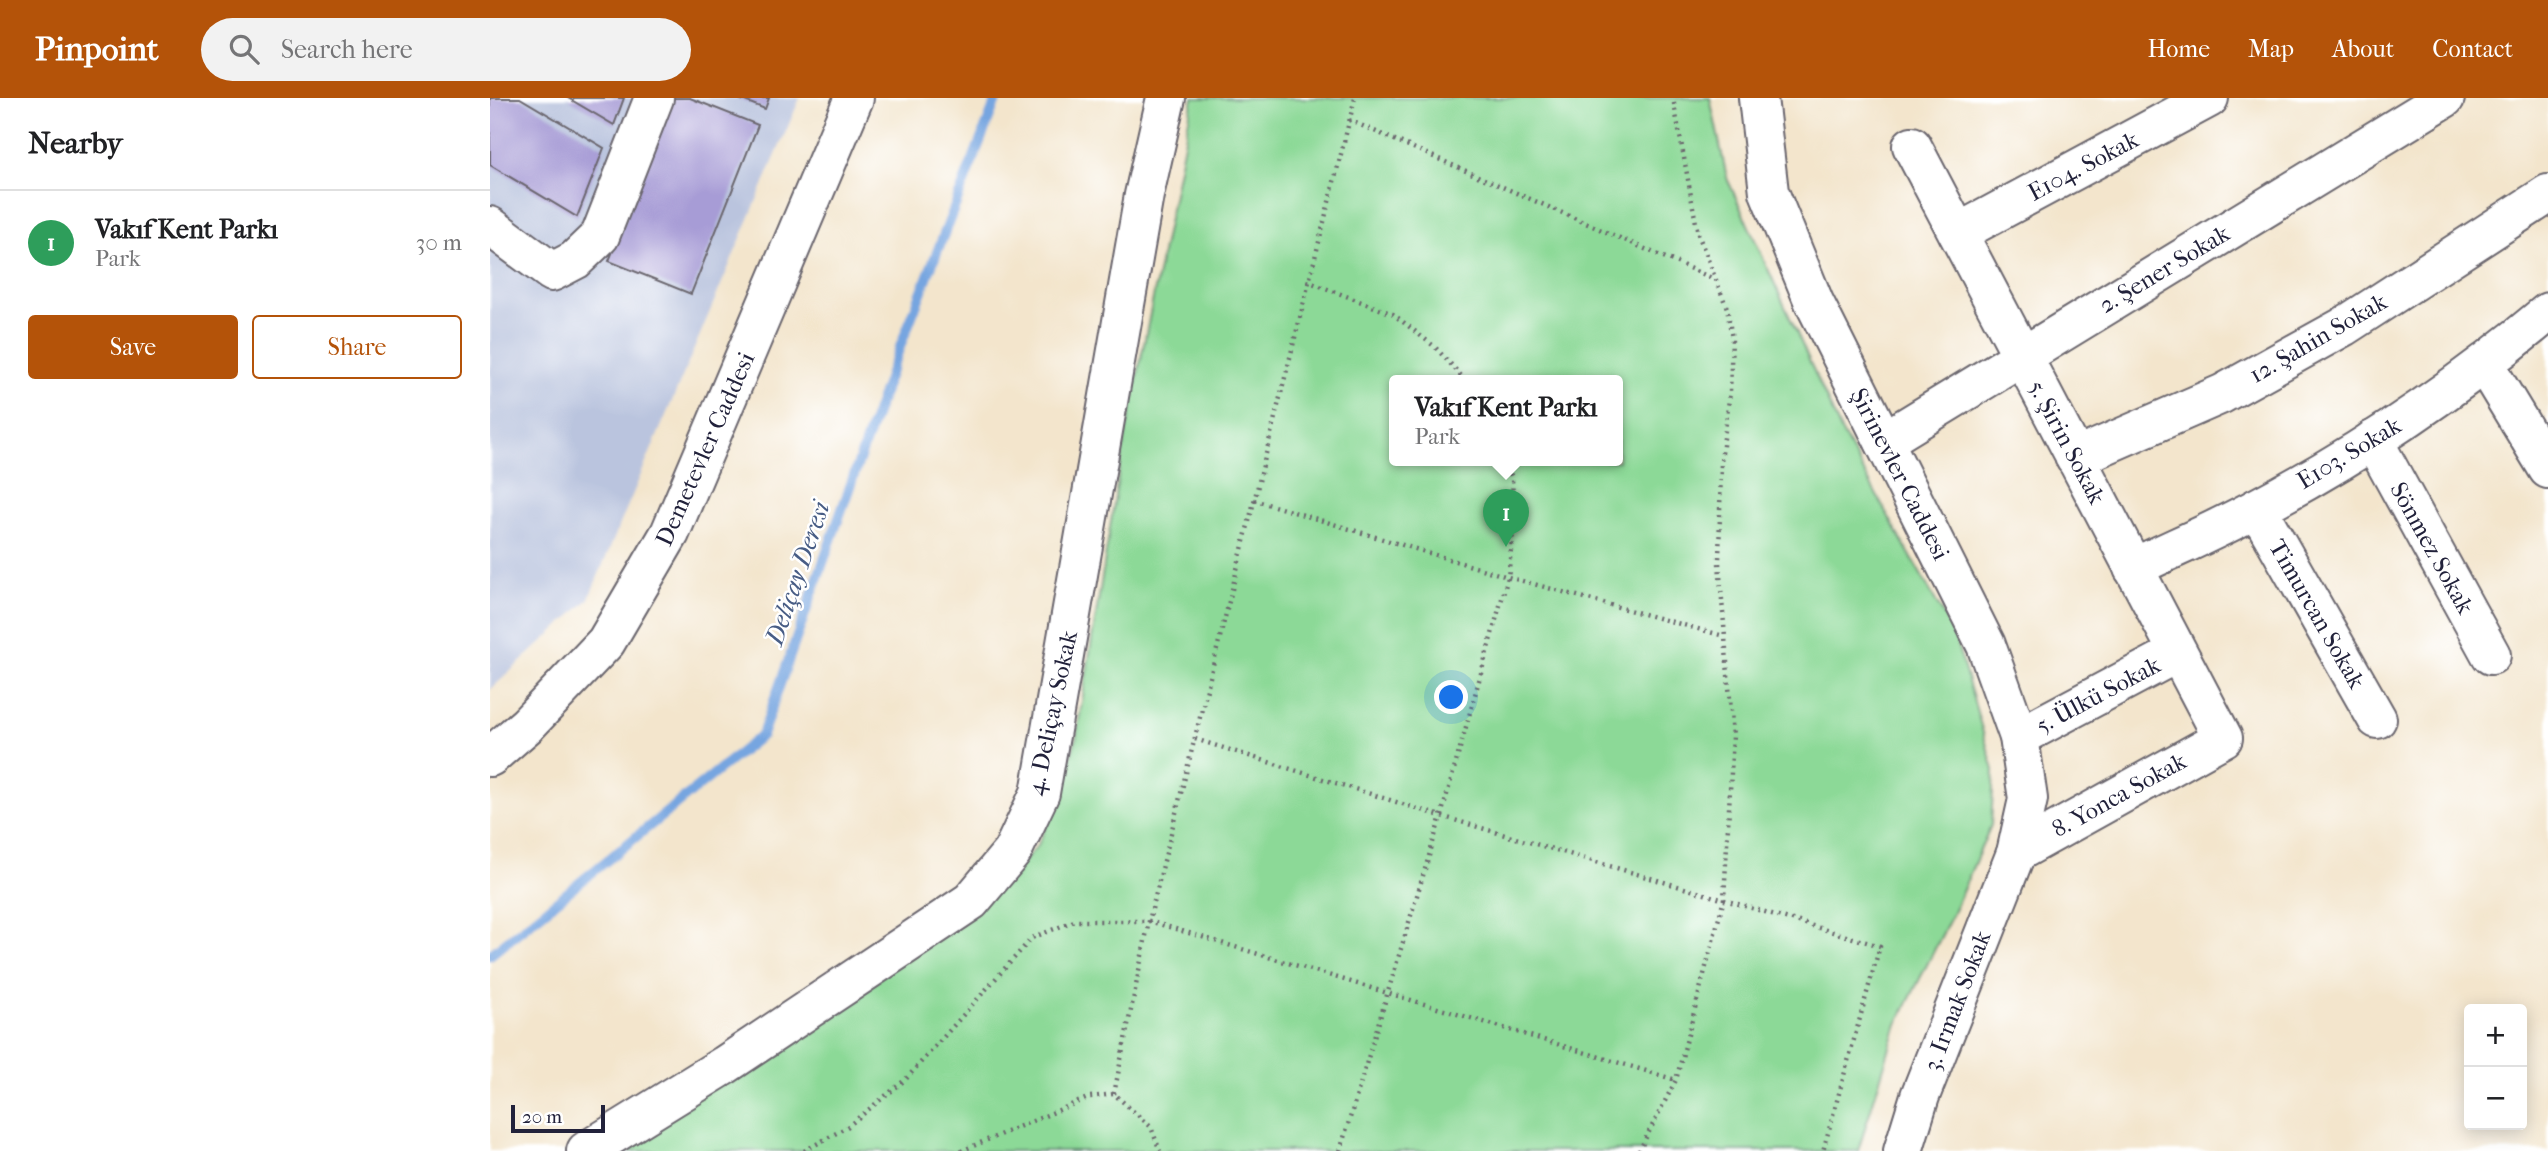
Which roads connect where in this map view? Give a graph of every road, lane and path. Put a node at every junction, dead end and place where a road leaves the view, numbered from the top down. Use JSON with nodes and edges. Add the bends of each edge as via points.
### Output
{"nodes":[{"id":1,"x":654,"y":98,"type":"edge"},
{"id":2,"x":854,"y":98,"type":"edge"},
{"id":3,"x":1166,"y":98,"type":"edge"},
{"id":4,"x":1355,"y":98,"type":"edge"},
{"id":5,"x":1673,"y":98,"type":"edge"},
{"id":6,"x":1758,"y":98,"type":"edge"},
{"id":7,"x":2209,"y":98,"type":"edge"},
{"id":8,"x":2445,"y":98,"type":"edge"},
{"id":9,"x":1349,"y":120,"type":"junction"},
{"id":10,"x":1912,"y":146,"type":"dead end"},
{"id":11,"x":2548,"y":194,"type":"edge"},
{"id":12,"x":490,"y":226,"type":"edge"},
{"id":13,"x":1958,"y":233,"type":"junction"},
{"id":14,"x":1714,"y":279,"type":"junction"},
{"id":15,"x":1307,"y":281,"type":"junction"},
{"id":16,"x":2548,"y":312,"type":"edge"},
{"id":17,"x":2021,"y":355,"type":"junction"},
{"id":18,"x":2485,"y":365,"type":"junction"},
{"id":19,"x":1461,"y":375,"type":"edge"},
{"id":20,"x":2373,"y":440,"type":"junction"},
{"id":21,"x":1884,"y":441,"type":"junction"},
{"id":22,"x":2075,"y":458,"type":"junction"},
{"id":23,"x":1507,"y":466,"type":"edge"},
{"id":24,"x":2548,"y":469,"type":"edge"},
{"id":25,"x":1254,"y":500,"type":"junction"},
{"id":26,"x":2257,"y":508,"type":"junction"},
{"id":27,"x":2133,"y":568,"type":"junction"},
{"id":28,"x":1508,"y":577,"type":"junction"},
{"id":29,"x":1724,"y":636,"type":"junction"},
{"id":30,"x":2177,"y":653,"type":"junction"},
{"id":31,"x":2491,"y":655,"type":"dead end"},
{"id":32,"x":2377,"y":719,"type":"dead end"},
{"id":33,"x":2019,"y":737,"type":"junction"},
{"id":34,"x":2223,"y":738,"type":"joint"},
{"id":35,"x":1195,"y":739,"type":"junction"},
{"id":36,"x":490,"y":757,"type":"edge"},
{"id":37,"x":1441,"y":816,"type":"junction"},
{"id":38,"x":2016,"y":853,"type":"junction"},
{"id":39,"x":1724,"y":899,"type":"junction"},
{"id":40,"x":1149,"y":921,"type":"junction"},
{"id":41,"x":1386,"y":993,"type":"junction"},
{"id":42,"x":1676,"y":1080,"type":"junction"},
{"id":43,"x":1114,"y":1094,"type":"junction"},
{"id":44,"x":586,"y":1151,"type":"edge"},
{"id":45,"x":804,"y":1151,"type":"edge"},
{"id":46,"x":961,"y":1151,"type":"edge"},
{"id":47,"x":1160,"y":1151,"type":"edge"},
{"id":48,"x":1340,"y":1151,"type":"edge"},
{"id":49,"x":1639,"y":1151,"type":"edge"},
{"id":50,"x":1823,"y":1151,"type":"edge"},
{"id":51,"x":1903,"y":1151,"type":"edge"}],
"edges":[{"from":1,"to":12,"type":"street","via":[[600,236],[575,260],[552,272]]},
{"from":2,"to":36,"type":"street","name":"Demetevler Caddesi","via":[[670,533],[606,642]]},
{"from":3,"to":44,"type":"street","name":"4. Deliçay Sokak","via":[[1144,195],[1040,793],[1012,852],[971,901],[725,1065]]},
{"from":4,"to":9,"type":"path"},
{"from":5,"to":14,"type":"path","via":[[1698,234]]},
{"from":6,"to":21,"type":"street","name":"Şirinevler Caddesi","via":[[1769,192],[1814,302]]},
{"from":7,"to":13,"type":"street","name":"E104. Sokak"},
{"from":8,"to":17,"type":"street","name":"2. Şener Sokak"},
{"from":9,"to":14,"type":"path"},
{"from":9,"to":15,"type":"path"},
{"from":10,"to":13,"type":"street","name":"5. Şirin Sokak"},
{"from":11,"to":22,"type":"street","name":"12. Şahin Sokak","via":[[2343,327],[2222,394]]},
{"from":13,"to":17,"type":"street","name":"5. Şirin Sokak"},
{"from":14,"to":29,"type":"path","via":[[1727,308],[1732,339],[1721,461],[1719,562]]},
{"from":15,"to":19,"type":"path","via":[[1393,314],[1435,347]]},
{"from":15,"to":25,"type":"path"},
{"from":16,"to":18,"type":"street","name":"E103. Sokak"},
{"from":17,"to":21,"type":"street","name":"2. Şener Sokak"},
{"from":17,"to":22,"type":"street","name":"5. Şirin Sokak"},
{"from":18,"to":20,"type":"street","name":"E103. Sokak"},
{"from":18,"to":24,"type":"street"},
{"from":20,"to":26,"type":"street","name":"E103. Sokak"},
{"from":20,"to":31,"type":"street","name":"Sönmez Sokak"},
{"from":21,"to":33,"type":"street","name":"Şirinevler Caddesi","via":[[1986,645]]},
{"from":22,"to":27,"type":"street","name":"5. Şirin Sokak"},
{"from":23,"to":28,"type":"path","via":[[1514,523]]},
{"from":25,"to":28,"type":"path"},
{"from":25,"to":35,"type":"path"},
{"from":26,"to":27,"type":"street","name":"E103. Sokak"},
{"from":26,"to":32,"type":"street","name":"Timurcan Sokak"},
{"from":27,"to":30,"type":"street","name":"5. Şirin Sokak"},
{"from":28,"to":29,"type":"path"},
{"from":28,"to":37,"type":"path"},
{"from":29,"to":39,"type":"path","via":[[1733,736]]},
{"from":30,"to":33,"type":"street","name":"5. Ülkü Sokak"},
{"from":30,"to":34,"type":"street","name":"5. Şirin Sokak"},
{"from":33,"to":38,"type":"street","name":"Şirinevler Caddesi","via":[[2028,799]]},
{"from":34,"to":38,"type":"street","name":"8. Yonca Sokak"},
{"from":35,"to":37,"type":"path"},
{"from":35,"to":40,"type":"path"},
{"from":37,"to":39,"type":"path"},
{"from":37,"to":41,"type":"path"},
{"from":38,"to":51,"type":"street","name":"3. Irmak Sokak","via":[[1920,1096]]},
{"from":39,"to":42,"type":"path"},
{"from":39,"to":50,"type":"path","via":[[1880,946]]},
{"from":40,"to":41,"type":"path"},
{"from":40,"to":43,"type":"path"},
{"from":40,"to":45,"type":"path","via":[[1074,921],[1032,939],[905,1080],[847,1127]]},
{"from":41,"to":42,"type":"path"},
{"from":41,"to":48,"type":"path"},
{"from":42,"to":49,"type":"path"},
{"from":43,"to":46,"type":"path","via":[[1077,1102]]},
{"from":43,"to":47,"type":"path","via":[[1150,1127]]}]}
